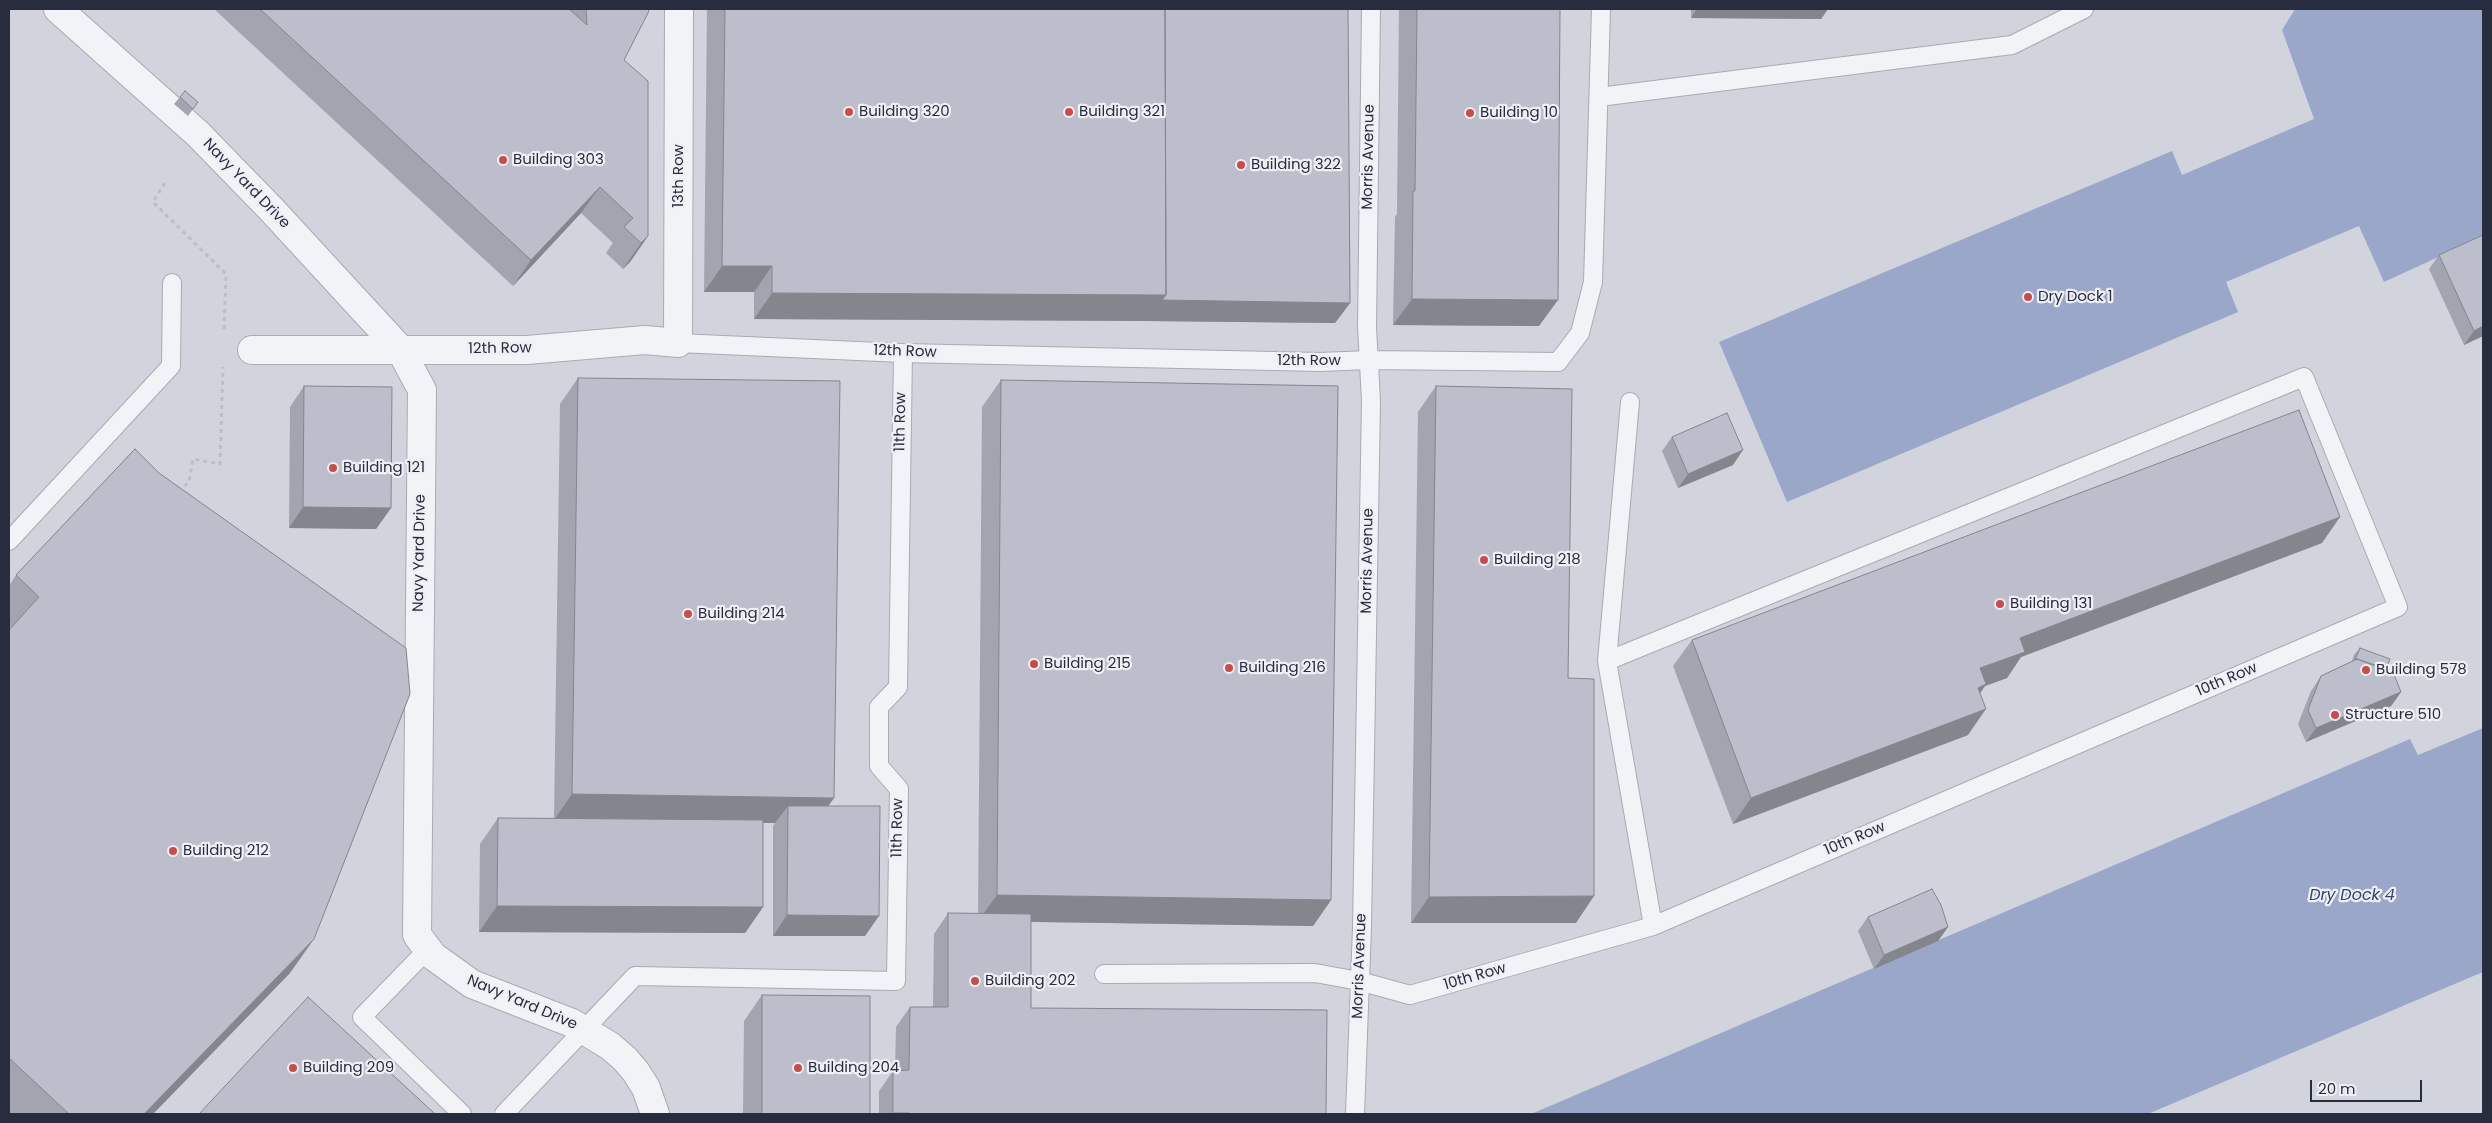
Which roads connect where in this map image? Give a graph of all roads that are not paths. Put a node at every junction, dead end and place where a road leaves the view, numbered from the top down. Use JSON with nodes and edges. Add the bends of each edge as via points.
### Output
{"nodes":[{"id":1,"x":58,"y":9,"type":"edge"},
{"id":2,"x":679,"y":9,"type":"edge"},
{"id":3,"x":1371,"y":9,"type":"edge"},
{"id":4,"x":1601,"y":9,"type":"edge"},
{"id":5,"x":2084,"y":9,"type":"edge"},
{"id":6,"x":1599,"y":97,"type":"junction"},
{"id":7,"x":172,"y":283,"type":"dead end"},
{"id":8,"x":678,"y":343,"type":"junction"},
{"id":9,"x":400,"y":349,"type":"junction"},
{"id":10,"x":252,"y":350,"type":"dead end"},
{"id":11,"x":902,"y":352,"type":"junction"},
{"id":12,"x":1370,"y":360,"type":"junction"},
{"id":13,"x":1630,"y":402,"type":"dead end"},
{"id":14,"x":9,"y":541,"type":"edge"},
{"id":15,"x":1607,"y":661,"type":"junction"},
{"id":16,"x":1653,"y":926,"type":"junction"},
{"id":17,"x":427,"y":950,"type":"junction"},
{"id":18,"x":1104,"y":974,"type":"dead end"},
{"id":19,"x":1359,"y":981,"type":"junction"},
{"id":20,"x":582,"y":1029,"type":"junction"},
{"id":21,"x":462,"y":1114,"type":"edge"},
{"id":22,"x":504,"y":1114,"type":"edge"},
{"id":23,"x":655,"y":1114,"type":"edge"},
{"id":24,"x":1355,"y":1114,"type":"edge"}],
"edges":[{"from":1,"to":9,"type":"street","name":"Navy Yard Drive","via":[[198,134]]},
{"from":2,"to":8,"type":"street","name":"13th Row"},
{"from":3,"to":12,"type":"lane","name":"Morris Avenue","via":[[1367,327]]},
{"from":4,"to":6,"type":"lane"},
{"from":5,"to":6,"type":"lane","via":[[2012,45]]},
{"from":6,"to":12,"type":"lane","name":"12th Row","via":[[1593,282],[1580,333],[1558,362]]},
{"from":7,"to":14,"type":"lane","via":[[171,366]]},
{"from":8,"to":9,"type":"street","name":"12th Row","via":[[645,340],[527,350]]},
{"from":8,"to":11,"type":"lane","name":"12th Row"},
{"from":9,"to":10,"type":"street","name":"12th Row"},
{"from":9,"to":17,"type":"street","name":"Navy Yard Drive","via":[[422,390],[417,935]]},
{"from":11,"to":12,"type":"lane","name":"12th Row","via":[[1320,362]]},
{"from":11,"to":20,"type":"lane","name":"11th Row","via":[[898,687],[879,707],[879,766],[899,789],[896,981],[635,976]]},
{"from":12,"to":19,"type":"lane","name":"Morris Avenue"},
{"from":13,"to":15,"type":"lane"},
{"from":15,"to":16,"type":"lane"},
{"from":15,"to":16,"type":"lane","name":"10th Row","via":[[2304,377],[2398,606]]},
{"from":16,"to":19,"type":"lane","name":"10th Row","via":[[1410,995]]},
{"from":17,"to":20,"type":"street","name":"Navy Yard Drive","via":[[472,984]]},
{"from":17,"to":21,"type":"lane","via":[[362,1017]]},
{"from":18,"to":19,"type":"lane","name":"10th Row","via":[[1315,973]]},
{"from":19,"to":24,"type":"lane","name":"Morris Avenue"},
{"from":20,"to":22,"type":"lane"},
{"from":20,"to":23,"type":"street","name":"Navy Yard Drive","via":[[625,1059],[646,1088]]}]}
